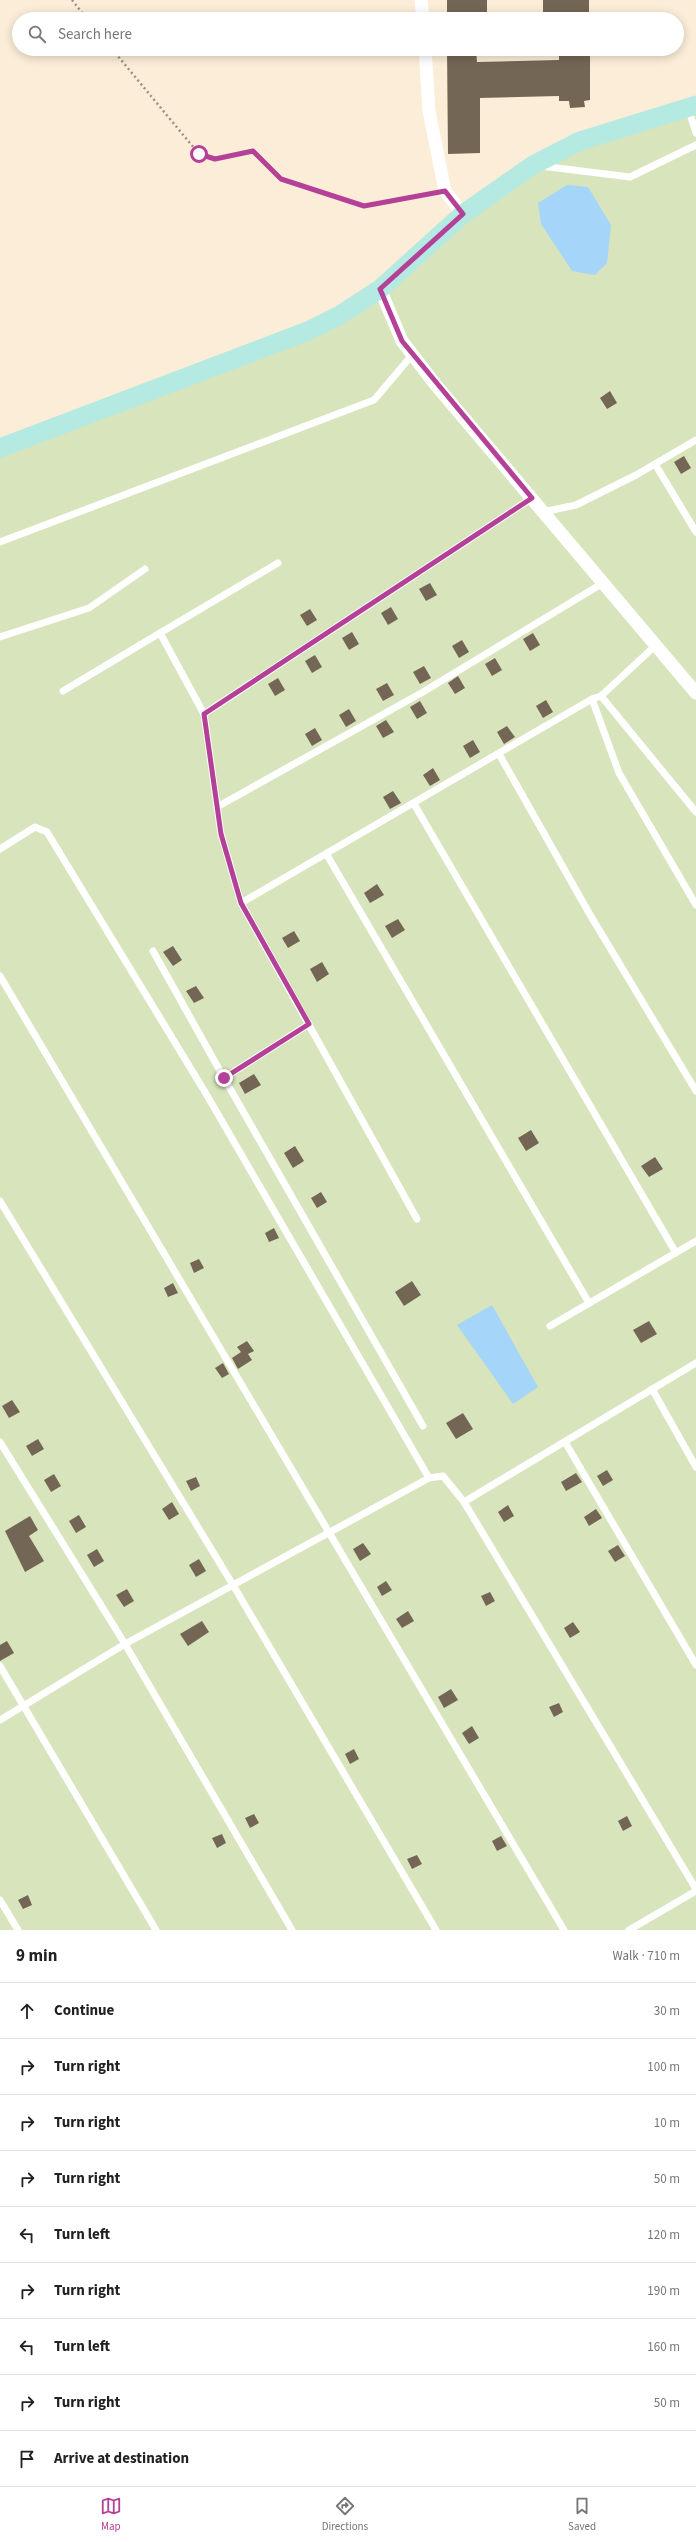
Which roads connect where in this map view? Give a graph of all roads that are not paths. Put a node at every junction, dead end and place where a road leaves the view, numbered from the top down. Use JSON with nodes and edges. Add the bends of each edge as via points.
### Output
{"nodes":[{"id":1,"x":422,"y":0,"type":"edge"},
{"id":2,"x":423,"y":12,"type":"edge"},
{"id":3,"x":425,"y":56,"type":"edge"},
{"id":4,"x":692,"y":106,"type":"edge"},
{"id":5,"x":696,"y":133,"type":"edge"},
{"id":6,"x":696,"y":145,"type":"edge"},
{"id":7,"x":533,"y":165,"type":"junction"},
{"id":8,"x":463,"y":214,"type":"junction"},
{"id":9,"x":380,"y":289,"type":"junction"},
{"id":10,"x":413,"y":354,"type":"junction"},
{"id":11,"x":696,"y":440,"type":"edge"},
{"id":12,"x":0,"y":448,"type":"edge"},
{"id":13,"x":655,"y":464,"type":"junction"},
{"id":14,"x":532,"y":498,"type":"junction"},
{"id":15,"x":543,"y":512,"type":"junction"},
{"id":16,"x":696,"y":532,"type":"edge"},
{"id":17,"x":0,"y":542,"type":"edge"},
{"id":18,"x":278,"y":563,"type":"dead end"},
{"id":19,"x":145,"y":569,"type":"dead end"},
{"id":20,"x":603,"y":583,"type":"junction"},
{"id":21,"x":160,"y":633,"type":"junction"},
{"id":22,"x":0,"y":637,"type":"edge"},
{"id":23,"x":656,"y":645,"type":"junction"},
{"id":24,"x":62,"y":691,"type":"dead end"},
{"id":25,"x":696,"y":693,"type":"edge"},
{"id":26,"x":601,"y":696,"type":"junction"},
{"id":27,"x":592,"y":699,"type":"junction"},
{"id":28,"x":204,"y":714,"type":"junction"},
{"id":29,"x":499,"y":754,"type":"junction"},
{"id":30,"x":414,"y":804,"type":"junction"},
{"id":31,"x":217,"y":807,"type":"junction"},
{"id":32,"x":696,"y":812,"type":"edge"},
{"id":33,"x":0,"y":849,"type":"edge"},
{"id":34,"x":326,"y":855,"type":"junction"},
{"id":35,"x":241,"y":903,"type":"junction"},
{"id":36,"x":696,"y":905,"type":"edge"},
{"id":37,"x":153,"y":951,"type":"dead end"},
{"id":38,"x":0,"y":976,"type":"edge"},
{"id":39,"x":309,"y":1024,"type":"junction"},
{"id":40,"x":224,"y":1078,"type":"junction"},
{"id":41,"x":696,"y":1091,"type":"edge"},
{"id":42,"x":0,"y":1201,"type":"edge"},
{"id":43,"x":417,"y":1219,"type":"dead end"},
{"id":44,"x":696,"y":1241,"type":"edge"},
{"id":45,"x":676,"y":1252,"type":"junction"},
{"id":46,"x":589,"y":1303,"type":"junction"},
{"id":47,"x":550,"y":1326,"type":"dead end"},
{"id":48,"x":696,"y":1363,"type":"edge"},
{"id":49,"x":652,"y":1389,"type":"junction"},
{"id":50,"x":423,"y":1426,"type":"dead end"},
{"id":51,"x":0,"y":1442,"type":"edge"},
{"id":52,"x":565,"y":1442,"type":"junction"},
{"id":53,"x":696,"y":1467,"type":"edge"},
{"id":54,"x":429,"y":1478,"type":"junction"},
{"id":55,"x":464,"y":1502,"type":"junction"},
{"id":56,"x":328,"y":1533,"type":"junction"},
{"id":57,"x":233,"y":1585,"type":"junction"},
{"id":58,"x":125,"y":1644,"type":"junction"},
{"id":59,"x":0,"y":1666,"type":"edge"},
{"id":60,"x":696,"y":1666,"type":"edge"},
{"id":61,"x":24,"y":1706,"type":"junction"},
{"id":62,"x":0,"y":1720,"type":"edge"},
{"id":63,"x":696,"y":1890,"type":"edge"},
{"id":64,"x":0,"y":1900,"type":"edge"},
{"id":65,"x":18,"y":1930,"type":"edge"},
{"id":66,"x":156,"y":1930,"type":"edge"},
{"id":67,"x":292,"y":1930,"type":"edge"},
{"id":68,"x":436,"y":1930,"type":"edge"},
{"id":69,"x":564,"y":1930,"type":"edge"},
{"id":70,"x":630,"y":1930,"type":"edge"}],
"edges":[{"from":1,"to":2,"type":"street"},
{"from":3,"to":8,"type":"street","via":[[429,111],[445,191]]},
{"from":4,"to":5,"type":"lane"},
{"from":4,"to":7,"type":"street","via":[[580,141]]},
{"from":6,"to":7,"type":"lane","via":[[630,177]]},
{"from":7,"to":8,"type":"street"},
{"from":8,"to":9,"type":"street"},
{"from":9,"to":10,"type":"street","via":[[402,341]]},
{"from":9,"to":12,"type":"street","via":[[340,315],[308,331]]},
{"from":10,"to":14,"type":"street"},
{"from":10,"to":17,"type":"lane","via":[[374,400]]},
{"from":11,"to":13,"type":"lane"},
{"from":13,"to":15,"type":"lane","via":[[576,505]]},
{"from":13,"to":16,"type":"lane"},
{"from":14,"to":15,"type":"street"},
{"from":14,"to":28,"type":"lane"},
{"from":15,"to":20,"type":"street"},
{"from":18,"to":21,"type":"lane"},
{"from":19,"to":22,"type":"lane","via":[[89,608]]},
{"from":20,"to":23,"type":"street"},
{"from":20,"to":31,"type":"lane","via":[[423,692]]},
{"from":21,"to":24,"type":"lane"},
{"from":21,"to":28,"type":"lane"},
{"from":23,"to":25,"type":"street"},
{"from":23,"to":26,"type":"lane"},
{"from":26,"to":27,"type":"lane"},
{"from":26,"to":32,"type":"lane"},
{"from":27,"to":29,"type":"lane"},
{"from":27,"to":36,"type":"lane","via":[[619,773]]},
{"from":28,"to":31,"type":"lane"},
{"from":29,"to":30,"type":"lane"},
{"from":29,"to":41,"type":"lane","via":[[589,913]]},
{"from":30,"to":34,"type":"lane"},
{"from":30,"to":45,"type":"lane"},
{"from":31,"to":35,"type":"lane","via":[[221,834]]},
{"from":33,"to":54,"type":"lane","via":[[35,828],[47,832],[205,1092]]},
{"from":34,"to":35,"type":"lane"},
{"from":34,"to":46,"type":"lane"},
{"from":35,"to":39,"type":"lane"},
{"from":37,"to":40,"type":"lane"},
{"from":38,"to":56,"type":"lane"},
{"from":39,"to":40,"type":"lane"},
{"from":39,"to":43,"type":"lane"},
{"from":40,"to":50,"type":"lane"},
{"from":42,"to":57,"type":"lane"},
{"from":44,"to":45,"type":"lane"},
{"from":45,"to":46,"type":"lane"},
{"from":46,"to":47,"type":"lane"},
{"from":48,"to":49,"type":"lane"},
{"from":49,"to":52,"type":"lane"},
{"from":49,"to":53,"type":"lane"},
{"from":51,"to":58,"type":"lane"},
{"from":52,"to":55,"type":"lane"},
{"from":52,"to":60,"type":"lane"},
{"from":54,"to":55,"type":"lane","via":[[443,1476]]},
{"from":54,"to":56,"type":"lane"},
{"from":55,"to":63,"type":"lane"},
{"from":56,"to":57,"type":"lane"},
{"from":56,"to":69,"type":"lane"},
{"from":57,"to":58,"type":"lane"},
{"from":57,"to":68,"type":"lane"},
{"from":58,"to":61,"type":"lane"},
{"from":58,"to":67,"type":"lane"},
{"from":59,"to":61,"type":"lane"},
{"from":61,"to":62,"type":"lane"},
{"from":61,"to":66,"type":"lane"},
{"from":63,"to":70,"type":"lane"},
{"from":64,"to":65,"type":"lane"}]}
